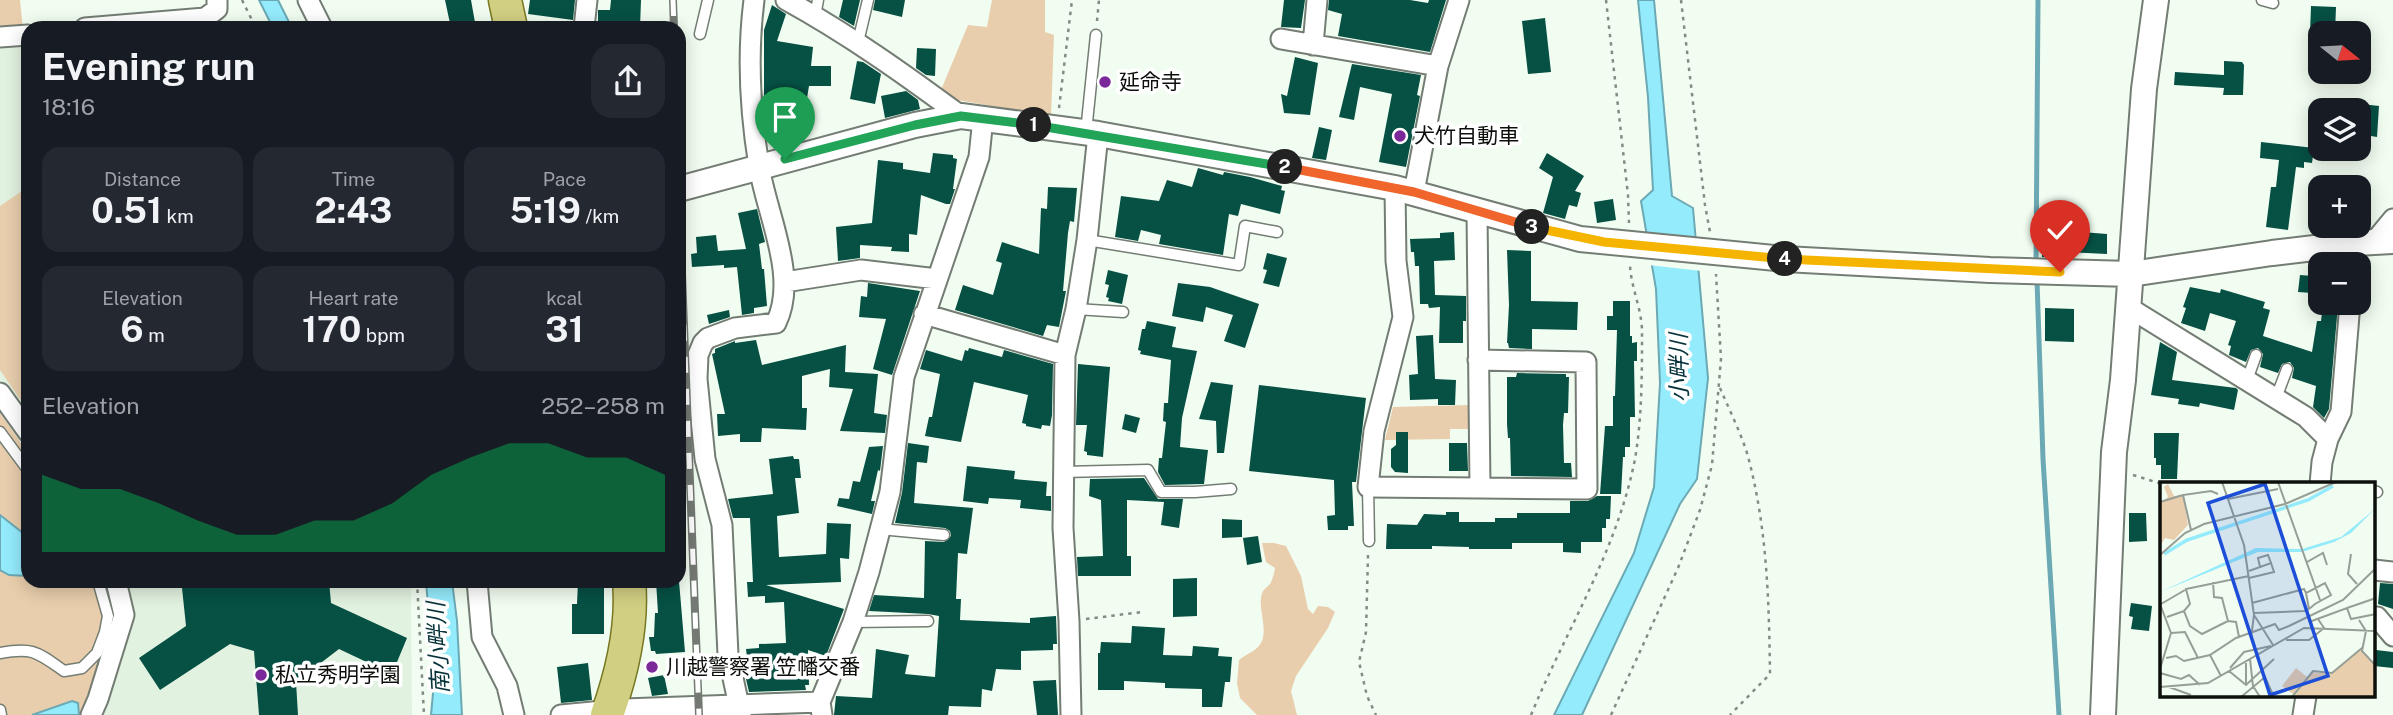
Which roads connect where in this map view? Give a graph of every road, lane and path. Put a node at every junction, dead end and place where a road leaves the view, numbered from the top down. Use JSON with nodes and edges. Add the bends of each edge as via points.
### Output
{"nodes":[{"id":1,"x":217,"y":0,"type":"edge"},
{"id":2,"x":242,"y":0,"type":"edge"},
{"id":3,"x":308,"y":0,"type":"edge"},
{"id":4,"x":505,"y":0,"type":"edge"},
{"id":5,"x":587,"y":0,"type":"edge"},
{"id":6,"x":708,"y":0,"type":"edge"},
{"id":7,"x":754,"y":0,"type":"edge"},
{"id":8,"x":786,"y":0,"type":"edge"},
{"id":9,"x":868,"y":0,"type":"edge"},
{"id":10,"x":1072,"y":0,"type":"edge"},
{"id":11,"x":1099,"y":0,"type":"edge"},
{"id":12,"x":1317,"y":0,"type":"edge"},
{"id":13,"x":1459,"y":0,"type":"edge"},
{"id":14,"x":1606,"y":0,"type":"edge"},
{"id":15,"x":1681,"y":0,"type":"edge"},
{"id":16,"x":2156,"y":0,"type":"edge"},
{"id":17,"x":2262,"y":0,"type":"edge"},
{"id":18,"x":2273,"y":3,"type":"dead end"},
{"id":19,"x":816,"y":8,"type":"edge"},
{"id":20,"x":169,"y":21,"type":"edge"},
{"id":21,"x":252,"y":21,"type":"edge"},
{"id":22,"x":318,"y":21,"type":"edge"},
{"id":23,"x":510,"y":21,"type":"edge"},
{"id":24,"x":585,"y":21,"type":"edge"},
{"id":25,"x":700,"y":34,"type":"dead end"},
{"id":26,"x":1096,"y":35,"type":"joint"},
{"id":27,"x":21,"y":36,"type":"edge"},
{"id":28,"x":0,"y":37,"type":"edge"},
{"id":29,"x":1281,"y":39,"type":"dead end"},
{"id":30,"x":858,"y":42,"type":"junction"},
{"id":31,"x":1313,"y":45,"type":"junction"},
{"id":32,"x":1437,"y":66,"type":"junction"},
{"id":33,"x":972,"y":117,"type":"junction"},
{"id":34,"x":1057,"y":127,"type":"junction"},
{"id":35,"x":1092,"y":133,"type":"junction"},
{"id":36,"x":759,"y":168,"type":"junction"},
{"id":37,"x":686,"y":187,"type":"edge"},
{"id":38,"x":1405,"y":190,"type":"junction"},
{"id":39,"x":1476,"y":212,"type":"junction"},
{"id":40,"x":2393,"y":219,"type":"edge"},
{"id":41,"x":1277,"y":232,"type":"dead end"},
{"id":42,"x":1087,"y":240,"type":"junction"},
{"id":43,"x":1633,"y":246,"type":"junction"},
{"id":44,"x":2369,"y":247,"type":"edge"},
{"id":45,"x":1711,"y":252,"type":"junction"},
{"id":46,"x":2131,"y":274,"type":"junction"},
{"id":47,"x":937,"y":279,"type":"junction"},
{"id":48,"x":785,"y":282,"type":"junction"},
{"id":49,"x":2128,"y":307,"type":"junction"},
{"id":50,"x":1076,"y":309,"type":"junction"},
{"id":51,"x":1123,"y":312,"type":"dead end"},
{"id":52,"x":924,"y":314,"type":"junction"},
{"id":53,"x":2349,"y":315,"type":"edge"},
{"id":54,"x":1066,"y":355,"type":"junction"},
{"id":55,"x":2256,"y":355,"type":"dead end"},
{"id":56,"x":1479,"y":360,"type":"junction"},
{"id":57,"x":2287,"y":369,"type":"dead end"},
{"id":58,"x":2247,"y":380,"type":"junction"},
{"id":59,"x":1720,"y":386,"type":"junction"},
{"id":60,"x":0,"y":393,"type":"edge"},
{"id":61,"x":2276,"y":398,"type":"junction"},
{"id":62,"x":21,"y":422,"type":"edge"},
{"id":63,"x":0,"y":432,"type":"edge"},
{"id":64,"x":2328,"y":439,"type":"junction"},
{"id":65,"x":21,"y":460,"type":"edge"},
{"id":66,"x":2113,"y":468,"type":"junction"},
{"id":67,"x":1063,"y":472,"type":"junction"},
{"id":68,"x":2320,"y":482,"type":"edge"},
{"id":69,"x":2160,"y":483,"type":"edge"},
{"id":70,"x":1368,"y":487,"type":"junction"},
{"id":71,"x":1480,"y":488,"type":"junction"},
{"id":72,"x":1231,"y":489,"type":"dead end"},
{"id":73,"x":880,"y":529,"type":"junction"},
{"id":74,"x":944,"y":536,"type":"dead end"},
{"id":75,"x":1369,"y":541,"type":"joint"},
{"id":76,"x":100,"y":588,"type":"edge"},
{"id":77,"x":118,"y":588,"type":"edge"},
{"id":78,"x":417,"y":588,"type":"edge"},
{"id":79,"x":478,"y":588,"type":"edge"},
{"id":80,"x":629,"y":588,"type":"edge"},
{"id":81,"x":1142,"y":612,"type":"dead end"},
{"id":82,"x":2376,"y":617,"type":"edge"},
{"id":83,"x":928,"y":621,"type":"dead end"},
{"id":84,"x":1069,"y":621,"type":"junction"},
{"id":85,"x":853,"y":622,"type":"junction"},
{"id":86,"x":2393,"y":636,"type":"edge"},
{"id":87,"x":0,"y":653,"type":"edge"},
{"id":88,"x":821,"y":709,"type":"edge"},
{"id":89,"x":740,"y":710,"type":"edge"},
{"id":90,"x":683,"y":712,"type":"edge"},
{"id":91,"x":608,"y":713,"type":"edge"},
{"id":92,"x":91,"y":715,"type":"edge"},
{"id":93,"x":424,"y":715,"type":"edge"},
{"id":94,"x":514,"y":715,"type":"edge"},
{"id":95,"x":561,"y":715,"type":"edge"},
{"id":96,"x":1071,"y":715,"type":"edge"},
{"id":97,"x":1376,"y":715,"type":"edge"},
{"id":98,"x":1531,"y":715,"type":"edge"},
{"id":99,"x":1611,"y":715,"type":"edge"},
{"id":100,"x":1730,"y":715,"type":"edge"},
{"id":101,"x":2104,"y":715,"type":"edge"}],
"edges":[{"from":1,"to":20,"type":"street","via":[[217,9],[205,18]]},
{"from":2,"to":21,"type":"path"},
{"from":3,"to":22,"type":"street"},
{"from":4,"to":23,"type":"main road"},
{"from":5,"to":24,"type":"street"},
{"from":6,"to":25,"type":"lane"},
{"from":7,"to":36,"type":"street","via":[[750,89]]},
{"from":8,"to":19,"type":"street"},
{"from":9,"to":30,"type":"lane"},
{"from":10,"to":34,"type":"path"},
{"from":11,"to":26,"type":"path"},
{"from":12,"to":31,"type":"street"},
{"from":13,"to":32,"type":"street"},
{"from":14,"to":43,"type":"path"},
{"from":15,"to":45,"type":"path"},
{"from":16,"to":46,"type":"street","via":[[2144,89]]},
{"from":17,"to":18,"type":"lane"},
{"from":19,"to":30,"type":"street"},
{"from":26,"to":35,"type":"lane"},
{"from":27,"to":28,"type":"street"},
{"from":29,"to":31,"type":"street"},
{"from":30,"to":33,"type":"street"},
{"from":31,"to":32,"type":"street"},
{"from":32,"to":38,"type":"street"},
{"from":33,"to":34,"type":"street"},
{"from":33,"to":36,"type":"street","via":[[902,129]]},
{"from":33,"to":47,"type":"street","via":[[979,157]]},
{"from":34,"to":35,"type":"street"},
{"from":35,"to":38,"type":"street"},
{"from":35,"to":42,"type":"street"},
{"from":36,"to":37,"type":"street"},
{"from":36,"to":48,"type":"street"},
{"from":38,"to":39,"type":"street"},
{"from":38,"to":70,"type":"street","via":[[1396,261],[1404,317],[1374,431]]},
{"from":39,"to":43,"type":"street","via":[[1580,239]]},
{"from":39,"to":56,"type":"street"},
{"from":40,"to":44,"type":"street"},
{"from":41,"to":42,"type":"lane","via":[[1245,226],[1239,265]]},
{"from":42,"to":50,"type":"street"},
{"from":43,"to":45,"type":"street"},
{"from":43,"to":98,"type":"path","via":[[1630,273],[1642,331],[1634,460],[1603,559]]},
{"from":44,"to":46,"type":"street"},
{"from":45,"to":46,"type":"street","via":[[1831,262]]},
{"from":45,"to":59,"type":"path"},
{"from":46,"to":49,"type":"street"},
{"from":47,"to":48,"type":"street","via":[[861,270]]},
{"from":47,"to":52,"type":"street"},
{"from":48,"to":89,"type":"street","via":[[776,323],[735,328],[708,338],[698,355],[705,459],[722,524],[728,655]]},
{"from":49,"to":58,"type":"street"},
{"from":49,"to":66,"type":"street"},
{"from":50,"to":51,"type":"lane"},
{"from":50,"to":54,"type":"street"},
{"from":52,"to":54,"type":"street"},
{"from":52,"to":73,"type":"street","via":[[904,377],[890,492]]},
{"from":53,"to":64,"type":"street","via":[[2341,412]]},
{"from":54,"to":67,"type":"street"},
{"from":55,"to":58,"type":"lane"},
{"from":56,"to":71,"type":"street"},
{"from":56,"to":71,"type":"street","via":[[1586,362],[1587,489]]},
{"from":57,"to":61,"type":"lane"},
{"from":58,"to":61,"type":"street"},
{"from":59,"to":99,"type":"path","via":[[1712,465],[1700,510],[1656,621]]},
{"from":59,"to":100,"type":"path","via":[[1746,451],[1760,513],[1769,593],[1770,674]]},
{"from":60,"to":62,"type":"street"},
{"from":61,"to":64,"type":"street","via":[[2306,416]]},
{"from":63,"to":65,"type":"lane"},
{"from":64,"to":68,"type":"street"},
{"from":66,"to":69,"type":"path"},
{"from":66,"to":101,"type":"street"},
{"from":67,"to":72,"type":"lane","via":[[1148,470],[1161,492]]},
{"from":67,"to":84,"type":"street"},
{"from":70,"to":71,"type":"street"},
{"from":70,"to":75,"type":"lane"},
{"from":73,"to":74,"type":"lane"},
{"from":73,"to":85,"type":"street"},
{"from":75,"to":97,"type":"path","via":[[1366,632],[1359,663]]},
{"from":76,"to":87,"type":"lane","via":[[108,616],[105,632],[97,653],[82,668],[64,671],[23,649]]},
{"from":77,"to":92,"type":"street","via":[[124,615]]},
{"from":78,"to":93,"type":"path"},
{"from":79,"to":94,"type":"street","via":[[482,637],[507,687]]},
{"from":80,"to":91,"type":"main road","via":[[628,626]]},
{"from":81,"to":84,"type":"path"},
{"from":82,"to":86,"type":"street"},
{"from":83,"to":85,"type":"lane"},
{"from":84,"to":96,"type":"street"},
{"from":85,"to":88,"type":"street"},
{"from":88,"to":89,"type":"street"},
{"from":89,"to":90,"type":"street"},
{"from":90,"to":91,"type":"street"},
{"from":91,"to":95,"type":"street"}]}
